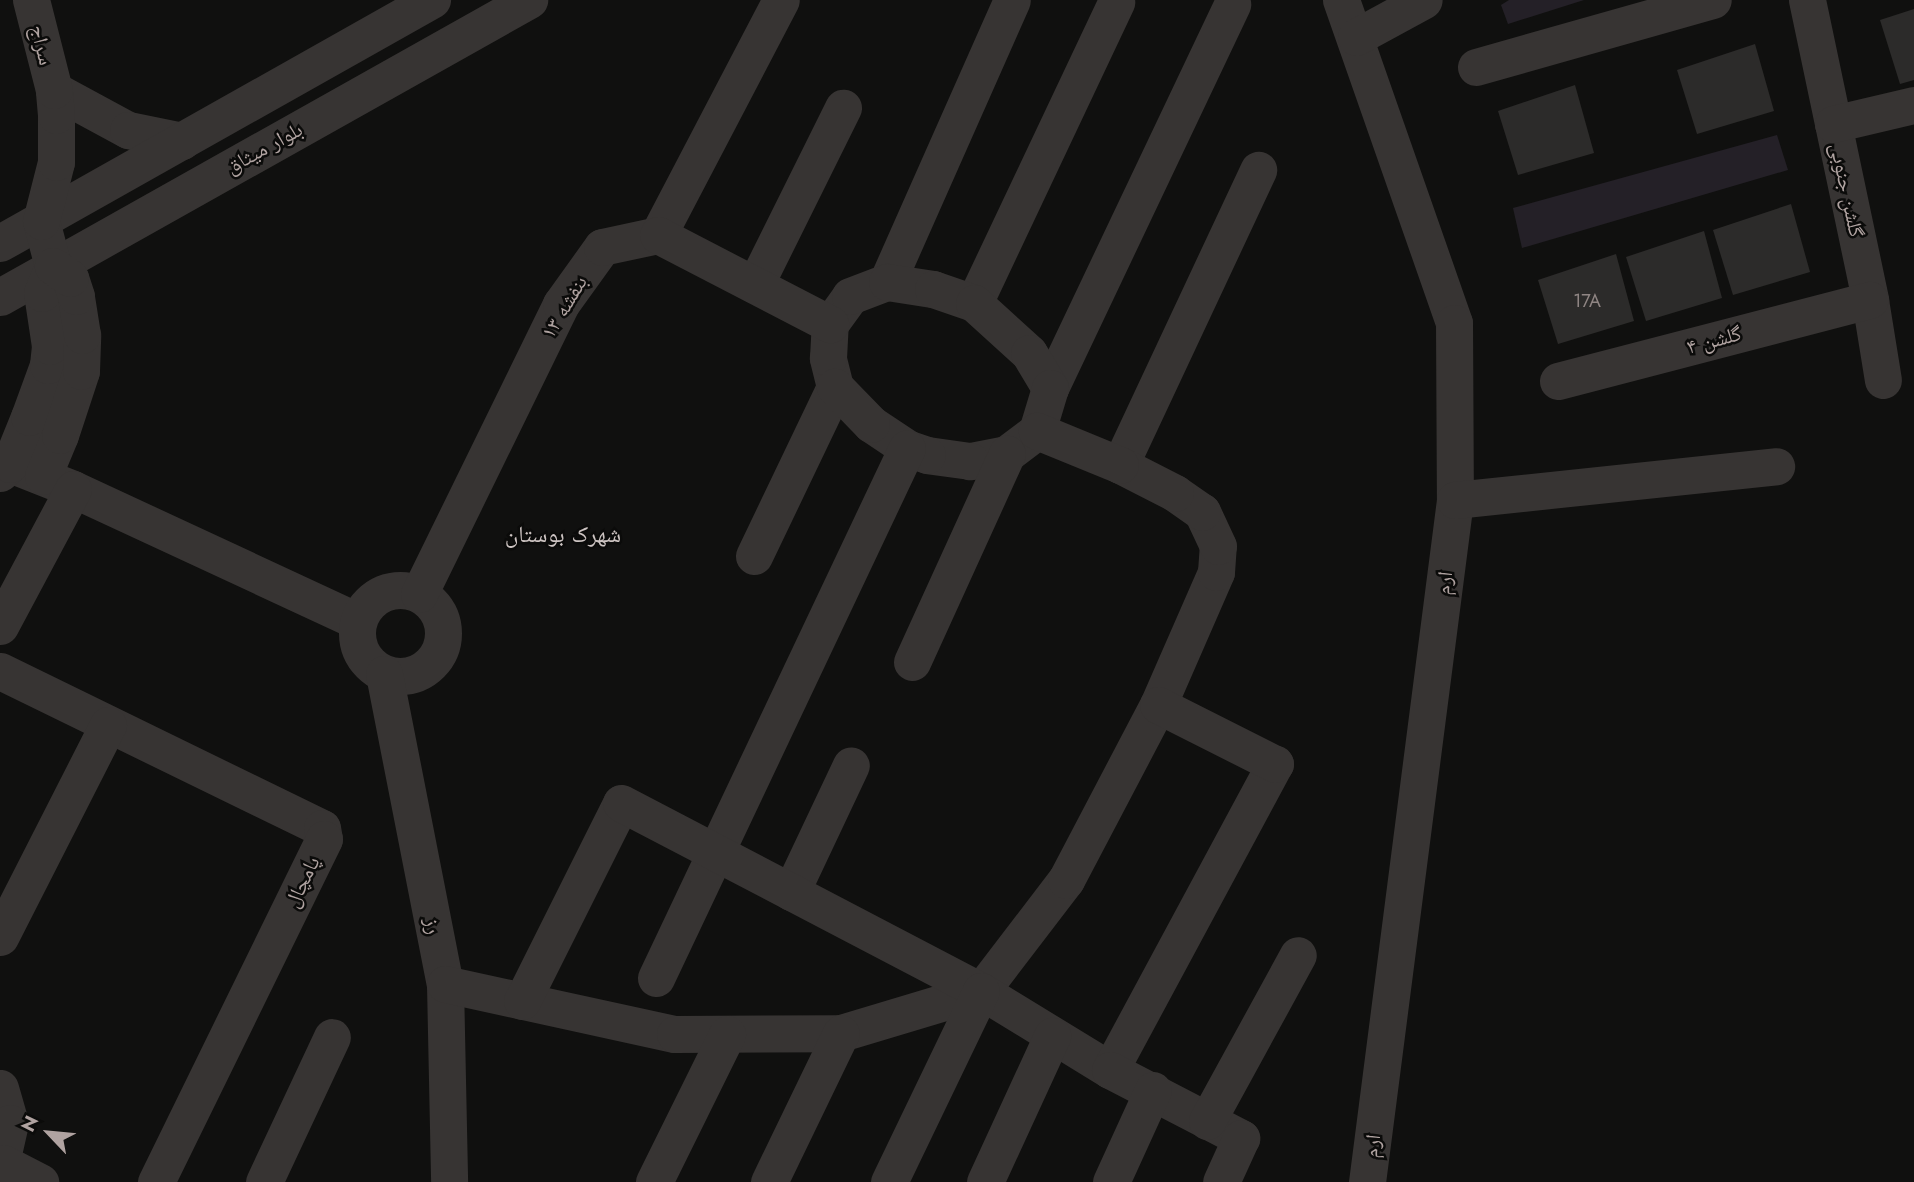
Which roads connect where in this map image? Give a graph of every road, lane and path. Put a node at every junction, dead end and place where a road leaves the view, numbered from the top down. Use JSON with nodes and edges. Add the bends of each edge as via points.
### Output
{"nodes":[{"id":1,"x":31,"y":0,"type":"edge"},
{"id":2,"x":432,"y":0,"type":"edge"},
{"id":3,"x":529,"y":0,"type":"edge"},
{"id":4,"x":781,"y":0,"type":"edge"},
{"id":5,"x":1012,"y":0,"type":"edge"},
{"id":6,"x":1340,"y":0,"type":"edge"},
{"id":7,"x":1424,"y":0,"type":"edge"},
{"id":8,"x":1713,"y":0,"type":"edge"},
{"id":9,"x":1807,"y":0,"type":"edge"},
{"id":10,"x":1116,"y":2,"type":"dead end"},
{"id":11,"x":1232,"y":4,"type":"dead end"},
{"id":12,"x":1356,"y":37,"type":"junction"},
{"id":13,"x":1476,"y":67,"type":"dead end"},
{"id":14,"x":54,"y":90,"type":"junction"},
{"id":15,"x":1914,"y":105,"type":"edge"},
{"id":16,"x":843,"y":108,"type":"dead end"},
{"id":17,"x":1833,"y":124,"type":"junction"},
{"id":18,"x":182,"y":141,"type":"junction"},
{"id":19,"x":1258,"y":170,"type":"dead end"},
{"id":20,"x":41,"y":221,"type":"junction"},
{"id":21,"x":658,"y":235,"type":"junction"},
{"id":22,"x":0,"y":243,"type":"edge"},
{"id":23,"x":53,"y":266,"type":"junction"},
{"id":24,"x":887,"y":282,"type":"junction"},
{"id":25,"x":755,"y":285,"type":"junction"},
{"id":26,"x":0,"y":297,"type":"edge"},
{"id":27,"x":1870,"y":300,"type":"junction"},
{"id":28,"x":974,"y":303,"type":"junction"},
{"id":29,"x":830,"y":324,"type":"junction"},
{"id":30,"x":1883,"y":380,"type":"dead end"},
{"id":31,"x":1558,"y":381,"type":"dead end"},
{"id":32,"x":835,"y":387,"type":"junction"},
{"id":33,"x":1050,"y":388,"type":"junction"},
{"id":34,"x":1037,"y":431,"type":"junction"},
{"id":35,"x":907,"y":448,"type":"junction"},
{"id":36,"x":1007,"y":454,"type":"junction"},
{"id":37,"x":1120,"y":465,"type":"junction"},
{"id":38,"x":1776,"y":466,"type":"dead end"},
{"id":39,"x":31,"y":476,"type":"edge"},
{"id":40,"x":1455,"y":500,"type":"junction"},
{"id":41,"x":754,"y":556,"type":"dead end"},
{"id":42,"x":419,"y":594,"type":"junction"},
{"id":43,"x":358,"y":621,"type":"junction"},
{"id":44,"x":0,"y":626,"type":"edge"},
{"id":45,"x":912,"y":662,"type":"dead end"},
{"id":46,"x":0,"y":671,"type":"edge"},
{"id":47,"x":384,"y":674,"type":"junction"},
{"id":48,"x":1158,"y":705,"type":"junction"},
{"id":49,"x":108,"y":725,"type":"junction"},
{"id":50,"x":851,"y":765,"type":"dead end"},
{"id":51,"x":717,"y":853,"type":"junction"},
{"id":52,"x":791,"y":892,"type":"junction"},
{"id":53,"x":0,"y":937,"type":"edge"},
{"id":54,"x":1298,"y":954,"type":"dead end"},
{"id":55,"x":656,"y":978,"type":"dead end"},
{"id":56,"x":445,"y":984,"type":"junction"},
{"id":57,"x":981,"y":991,"type":"junction"},
{"id":58,"x":522,"y":1001,"type":"junction"},
{"id":59,"x":841,"y":1033,"type":"junction"},
{"id":60,"x":727,"y":1034,"type":"junction"},
{"id":61,"x":1052,"y":1036,"type":"junction"},
{"id":62,"x":332,"y":1037,"type":"dead end"},
{"id":63,"x":1110,"y":1070,"type":"junction"},
{"id":64,"x":0,"y":1088,"type":"edge"},
{"id":65,"x":1153,"y":1090,"type":"junction"},
{"id":66,"x":1207,"y":1121,"type":"junction"},
{"id":67,"x":1,"y":1165,"type":"edge"},
{"id":68,"x":40,"y":1182,"type":"edge"},
{"id":69,"x":156,"y":1182,"type":"edge"},
{"id":70,"x":264,"y":1182,"type":"edge"},
{"id":71,"x":449,"y":1182,"type":"edge"},
{"id":72,"x":654,"y":1182,"type":"edge"},
{"id":73,"x":769,"y":1182,"type":"edge"},
{"id":74,"x":889,"y":1182,"type":"edge"},
{"id":75,"x":985,"y":1182,"type":"edge"},
{"id":76,"x":1111,"y":1182,"type":"edge"},
{"id":77,"x":1221,"y":1182,"type":"edge"},
{"id":78,"x":1367,"y":1182,"type":"edge"}],
"edges":[{"from":1,"to":14,"type":"street","name":"سراج"},
{"from":2,"to":18,"type":"street"},
{"from":3,"to":23,"type":"street","name":"بلوار میثاق"},
{"from":4,"to":21,"type":"street"},
{"from":5,"to":24,"type":"street"},
{"from":6,"to":12,"type":"street","name":"ارم"},
{"from":7,"to":12,"type":"street"},
{"from":8,"to":13,"type":"street"},
{"from":9,"to":17,"type":"street","name":"گلشن جنوبی"},
{"from":10,"to":28,"type":"street"},
{"from":11,"to":33,"type":"street"},
{"from":12,"to":40,"type":"street","name":"ارم","via":[[1454,323]]},
{"from":14,"to":18,"type":"street","via":[[128,130]]},
{"from":14,"to":20,"type":"street","name":"سراج","via":[[56,162]]},
{"from":15,"to":17,"type":"street"},
{"from":16,"to":25,"type":"street"},
{"from":17,"to":27,"type":"street","name":"گلشن جنوبی"},
{"from":18,"to":20,"type":"street"},
{"from":19,"to":37,"type":"street"},
{"from":20,"to":22,"type":"street"},
{"from":20,"to":23,"type":"street"},
{"from":21,"to":25,"type":"street"},
{"from":21,"to":42,"type":"street","name":"بنفشه ۱۳","via":[[602,247],[561,304]]},
{"from":23,"to":26,"type":"street","name":"بلوار میثاق"},
{"from":23,"to":39,"type":"street","via":[[42,293],[50,346]]},
{"from":24,"to":28,"type":"street","via":[[933,289]]},
{"from":24,"to":29,"type":"street","via":[[850,296]]},
{"from":25,"to":29,"type":"street"},
{"from":27,"to":30,"type":"street","name":"گلشن جنوبی"},
{"from":27,"to":31,"type":"street","name":"گلشن ۴"},
{"from":28,"to":33,"type":"street","via":[[1029,353]]},
{"from":29,"to":32,"type":"street","via":[[828,358]]},
{"from":32,"to":35,"type":"street","via":[[871,424]]},
{"from":32,"to":41,"type":"street"},
{"from":33,"to":34,"type":"street"},
{"from":34,"to":36,"type":"street"},
{"from":34,"to":37,"type":"street"},
{"from":35,"to":36,"type":"street","via":[[927,456],[970,461]]},
{"from":35,"to":51,"type":"street"},
{"from":36,"to":45,"type":"street"},
{"from":37,"to":48,"type":"street","via":[[1202,512],[1218,545],[1216,572]]},
{"from":38,"to":40,"type":"street"},
{"from":39,"to":43,"type":"street"},
{"from":39,"to":44,"type":"street"},
{"from":40,"to":78,"type":"street","name":"ارم"},
{"from":42,"to":43,"type":"street","via":[[397,589],[376,597]]},
{"from":42,"to":47,"type":"street","via":[[438,611],[443,638],[433,662],[410,676]]},
{"from":43,"to":47,"type":"street","via":[[356,637],[365,660]]},
{"from":46,"to":49,"type":"street","name":"پامچال"},
{"from":47,"to":56,"type":"street","name":"رز"},
{"from":48,"to":57,"type":"street","via":[[1066,880]]},
{"from":48,"to":63,"type":"street","via":[[1275,764]]},
{"from":49,"to":53,"type":"street"},
{"from":49,"to":69,"type":"street","name":"پامچال","via":[[322,828],[324,839]]},
{"from":50,"to":52,"type":"street"},
{"from":51,"to":52,"type":"street"},
{"from":51,"to":55,"type":"street"},
{"from":51,"to":58,"type":"street","via":[[621,803]]},
{"from":52,"to":57,"type":"street"},
{"from":54,"to":66,"type":"street"},
{"from":56,"to":58,"type":"street"},
{"from":56,"to":71,"type":"street","name":"رز"},
{"from":57,"to":59,"type":"street"},
{"from":57,"to":61,"type":"street"},
{"from":57,"to":74,"type":"street"},
{"from":58,"to":60,"type":"street","via":[[675,1034]]},
{"from":59,"to":60,"type":"street"},
{"from":59,"to":73,"type":"street"},
{"from":60,"to":72,"type":"street"},
{"from":61,"to":63,"type":"street"},
{"from":61,"to":75,"type":"street"},
{"from":62,"to":70,"type":"street"},
{"from":63,"to":65,"type":"street"},
{"from":64,"to":67,"type":"street","via":[[10,1123]]},
{"from":65,"to":66,"type":"street"},
{"from":65,"to":76,"type":"street"},
{"from":66,"to":77,"type":"street","via":[[1241,1138]]},
{"from":67,"to":68,"type":"street"}]}
